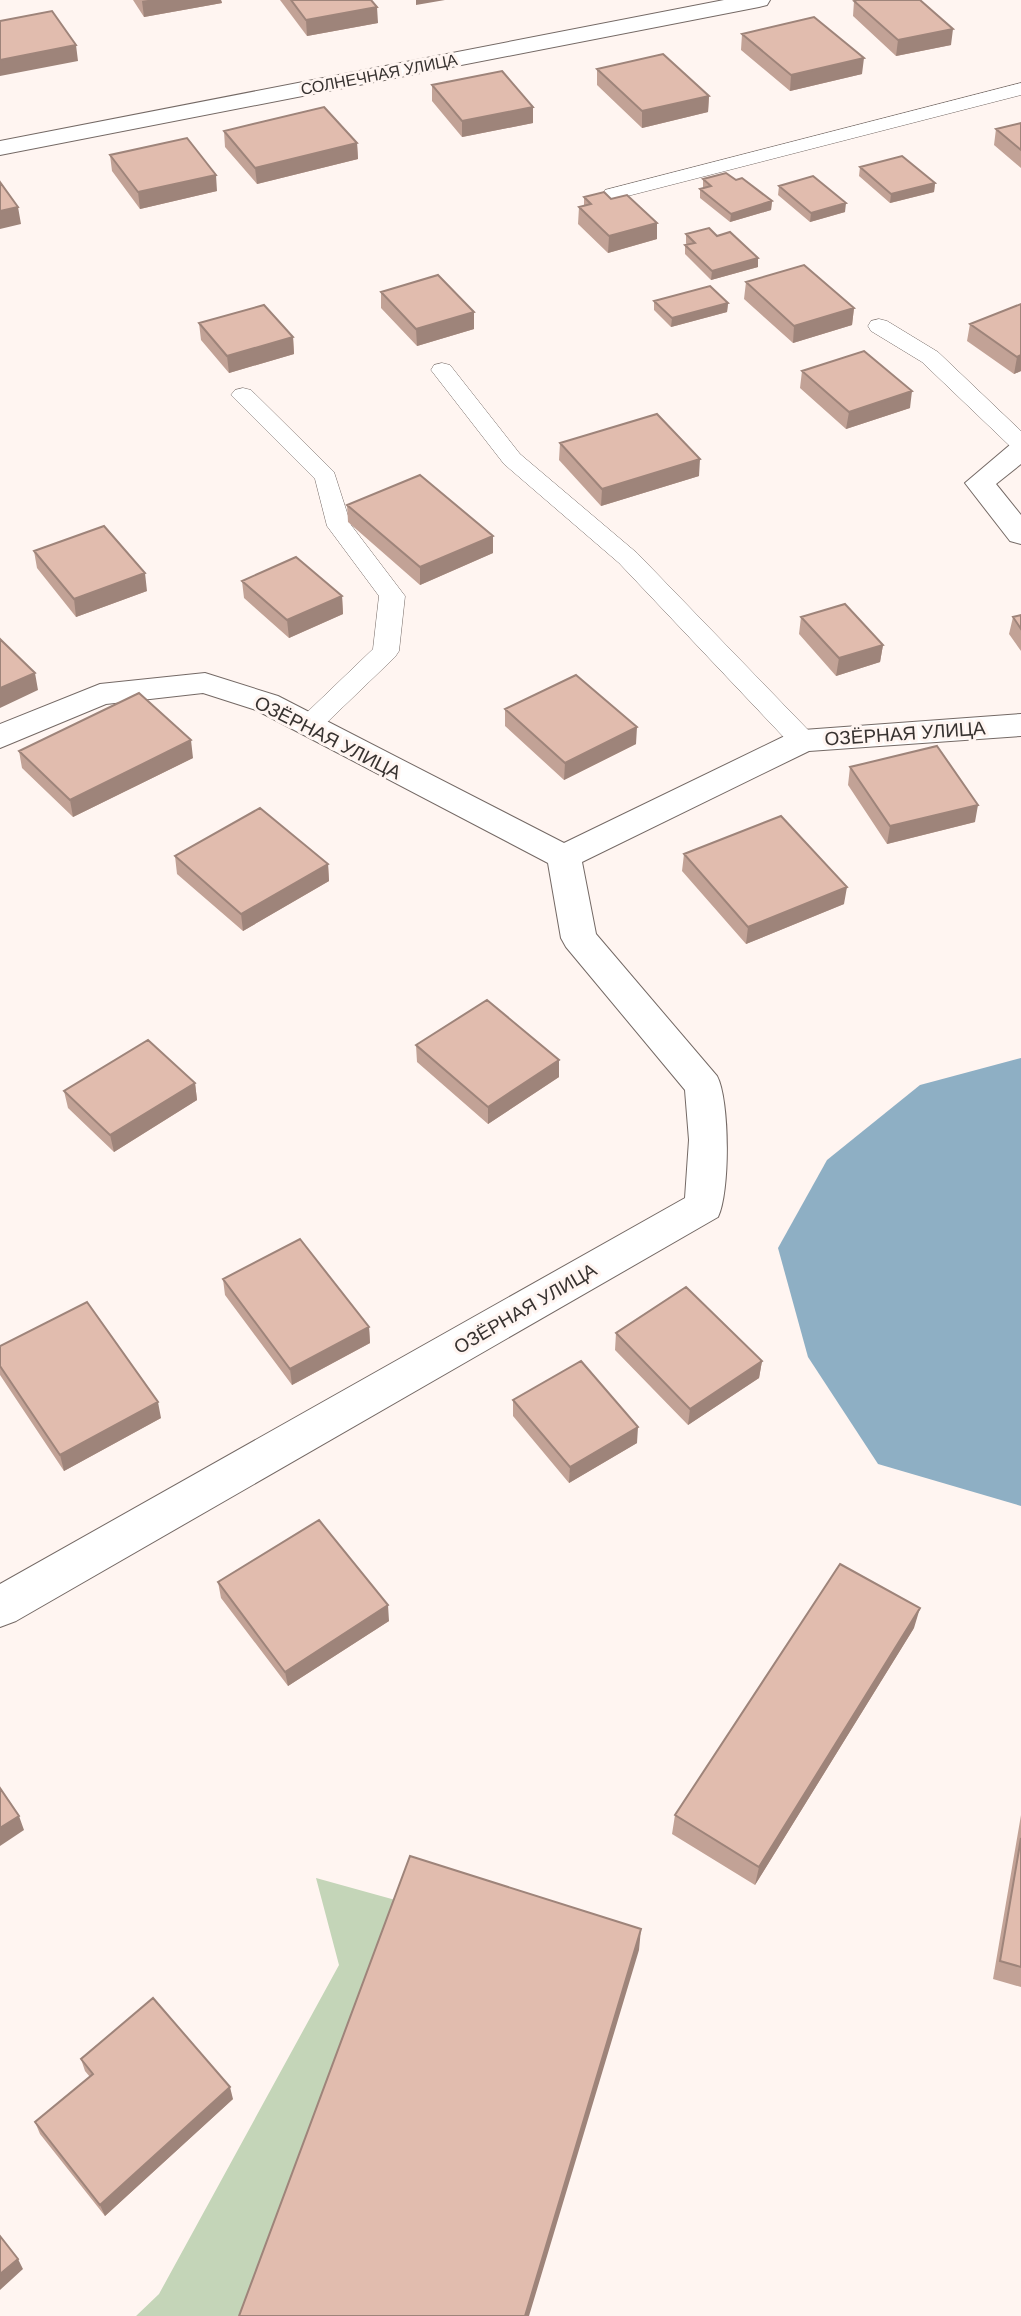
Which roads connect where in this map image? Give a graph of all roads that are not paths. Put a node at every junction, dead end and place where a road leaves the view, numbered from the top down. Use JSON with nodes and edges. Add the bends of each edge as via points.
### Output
{"nodes":[{"id":1,"x":759,"y":0,"type":"edge"},
{"id":2,"x":1021,"y":89,"type":"edge"},
{"id":3,"x":0,"y":149,"type":"edge"},
{"id":4,"x":612,"y":194,"type":"dead end"},
{"id":5,"x":879,"y":326,"type":"dead end"},
{"id":6,"x":442,"y":370,"type":"dead end"},
{"id":7,"x":243,"y":395,"type":"dead end"},
{"id":8,"x":1021,"y":444,"type":"edge"},
{"id":9,"x":1021,"y":450,"type":"edge"},
{"id":10,"x":1021,"y":535,"type":"edge"},
{"id":11,"x":1021,"y":725,"type":"edge"},
{"id":12,"x":308,"y":726,"type":"junction"},
{"id":13,"x":0,"y":737,"type":"edge"},
{"id":14,"x":803,"y":741,"type":"junction"},
{"id":15,"x":564,"y":857,"type":"junction"},
{"id":16,"x":0,"y":1607,"type":"edge"}],
"edges":[{"from":1,"to":3,"type":"street","name":"СОЛНЕЧНАЯ УЛИЦА"},
{"from":2,"to":4,"type":"lane"},
{"from":5,"to":8,"type":"lane","via":[[930,357]]},
{"from":6,"to":14,"type":"lane","via":[[512,459],[628,558]]},
{"from":7,"to":12,"type":"lane","via":[[326,477],[339,526],[392,596],[386,651]]},
{"from":9,"to":10,"type":"street","via":[[980,484]]},
{"from":11,"to":14,"type":"street","name":"ОЗЁРНАЯ УЛИЦА"},
{"from":12,"to":13,"type":"street","name":"ОЗЁРНАЯ УЛИЦА","via":[[267,703],[205,683],[100,694]]},
{"from":12,"to":15,"type":"street","name":"ОЗЁРНАЯ УЛИЦА"},
{"from":14,"to":15,"type":"street","name":"ОЗЁРНАЯ УЛИЦА"},
{"from":15,"to":16,"type":"street","name":"ОЗЁРНАЯ УЛИЦА","via":[[579,938],[704,1086],[708,1140],[704,1206]]}]}
